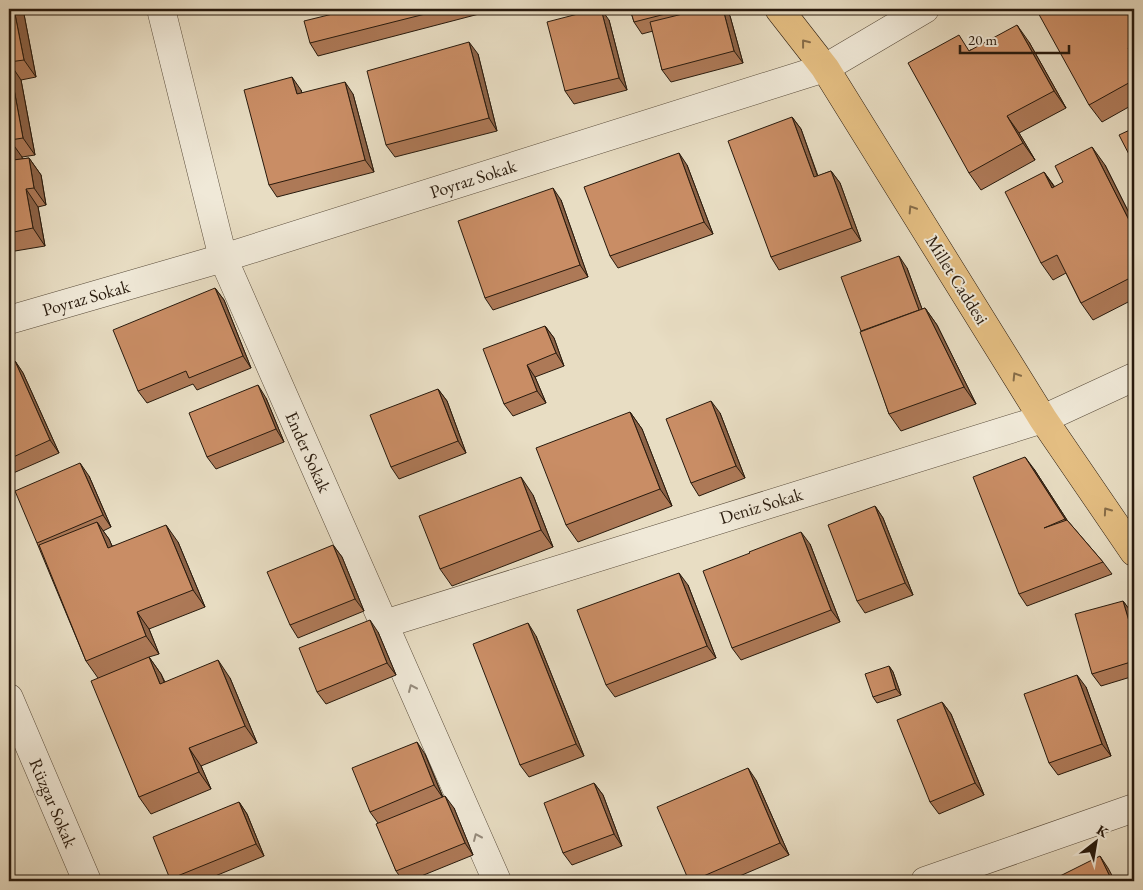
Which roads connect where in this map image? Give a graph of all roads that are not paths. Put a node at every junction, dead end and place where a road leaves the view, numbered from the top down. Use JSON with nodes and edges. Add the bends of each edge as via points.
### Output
{"nodes":[{"id":1,"x":161,"y":9,"type":"edge"},
{"id":2,"x":779,"y":9,"type":"edge"},
{"id":3,"x":925,"y":9,"type":"edge"},
{"id":4,"x":825,"y":68,"type":"junction"},
{"id":5,"x":223,"y":258,"type":"junction"},
{"id":6,"x":9,"y":320,"type":"edge"},
{"id":7,"x":1134,"y":377,"type":"edge"},
{"id":8,"x":1043,"y":418,"type":"junction"},
{"id":9,"x":1134,"y":552,"type":"edge"},
{"id":10,"x":384,"y":624,"type":"junction"},
{"id":11,"x":9,"y":698,"type":"edge"},
{"id":12,"x":1134,"y":808,"type":"edge"},
{"id":13,"x":86,"y":881,"type":"edge"},
{"id":14,"x":497,"y":881,"type":"edge"},
{"id":15,"x":925,"y":881,"type":"edge"}],
"edges":[{"from":1,"to":5,"type":"street","name":"Ender Sokak"},
{"from":4,"to":2,"type":"main road","name":"Millet Caddesi","one_way":true},
{"from":3,"to":4,"type":"street","name":"Poyraz Sokak"},
{"from":4,"to":5,"type":"street","name":"Poyraz Sokak"},
{"from":8,"to":4,"type":"main road","name":"Millet Caddesi","one_way":true},
{"from":5,"to":6,"type":"street","name":"Poyraz Sokak"},
{"from":5,"to":10,"type":"street","name":"Ender Sokak"},
{"from":7,"to":8,"type":"street","name":"Deniz Sokak"},
{"from":9,"to":8,"type":"main road","name":"Millet Caddesi","one_way":true},
{"from":8,"to":10,"type":"street","name":"Deniz Sokak"},
{"from":14,"to":10,"type":"street","name":"Ender Sokak","one_way":true},
{"from":11,"to":13,"type":"street","name":"Rüzgar Sokak"},
{"from":12,"to":15,"type":"street"}]}
